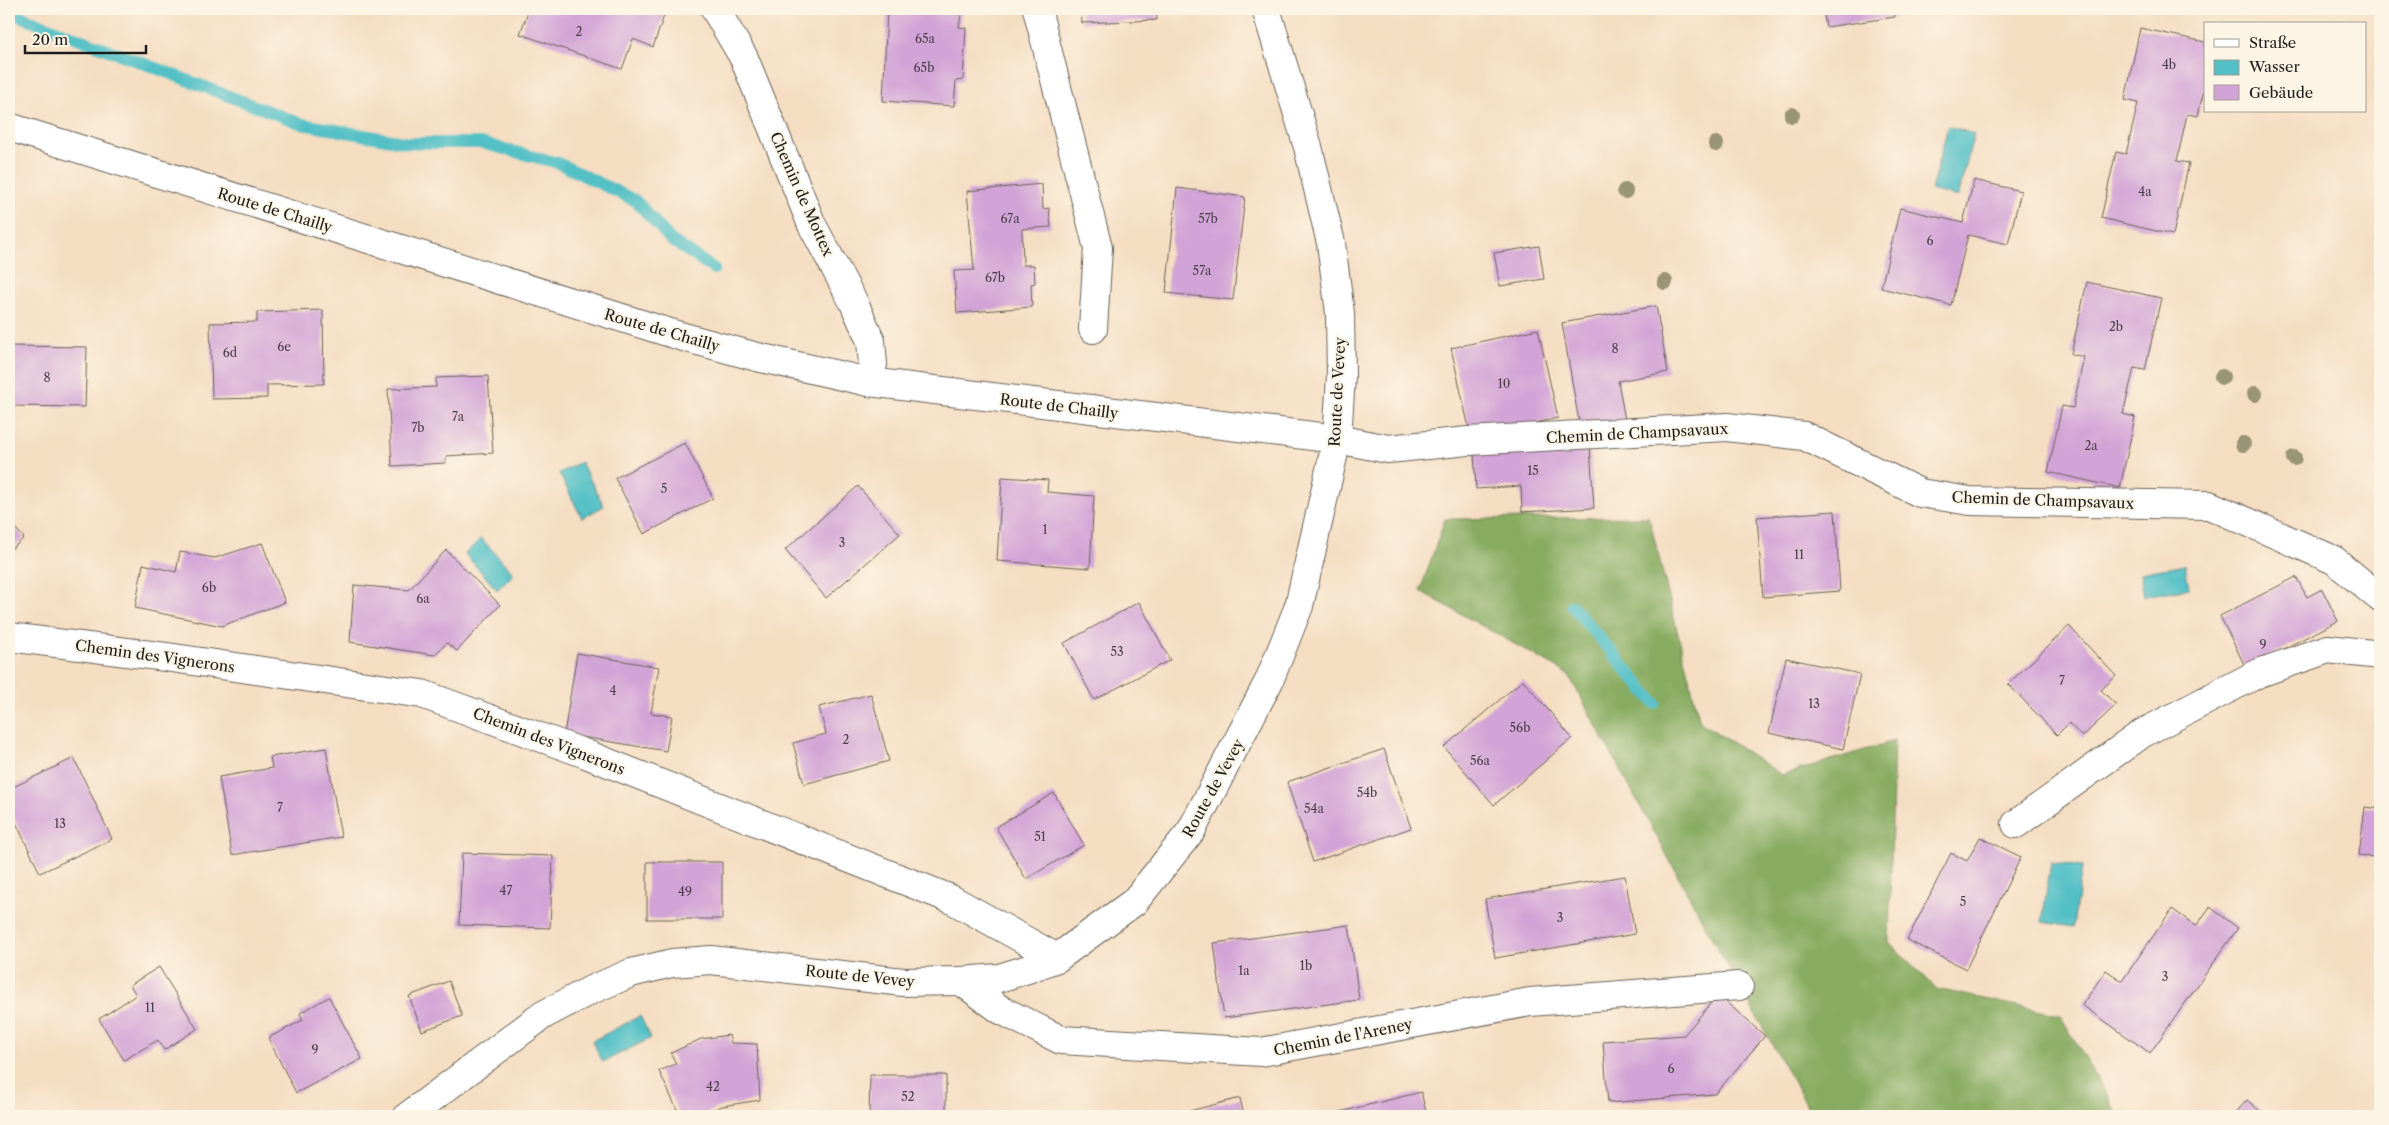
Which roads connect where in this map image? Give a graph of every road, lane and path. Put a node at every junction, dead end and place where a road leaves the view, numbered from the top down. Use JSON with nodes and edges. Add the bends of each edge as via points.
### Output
{"nodes":[{"id":1,"x":716,"y":9,"type":"edge"},
{"id":2,"x":1037,"y":9,"type":"edge"},
{"id":3,"x":1266,"y":9,"type":"edge"},
{"id":4,"x":9,"y":127,"type":"edge"},
{"id":5,"x":1093,"y":329,"type":"dead end"},
{"id":6,"x":870,"y":382,"type":"junction"},
{"id":7,"x":1337,"y":439,"type":"junction"},
{"id":8,"x":2380,"y":598,"type":"edge"},
{"id":9,"x":9,"y":637,"type":"edge"},
{"id":10,"x":2380,"y":655,"type":"edge"},
{"id":11,"x":2016,"y":824,"type":"dead end"},
{"id":12,"x":1057,"y":958,"type":"junction"},
{"id":13,"x":961,"y":981,"type":"junction"},
{"id":14,"x":1739,"y":986,"type":"dead end"},
{"id":15,"x":408,"y":1116,"type":"edge"}],
"edges":[{"from":1,"to":6,"type":"street","name":"Chemin de Mottex","via":[[744,58],[812,224],[871,341]]},
{"from":2,"to":5,"type":"street","via":[[1098,248]]},
{"from":3,"to":7,"type":"street","name":"Route de Vevey","via":[[1308,147],[1331,243],[1340,313]]},
{"from":4,"to":6,"type":"street","name":"Route de Chailly","via":[[680,336]]},
{"from":6,"to":7,"type":"street","name":"Route de Chailly"},
{"from":7,"to":8,"type":"street","name":"Chemin de Champsavaux","via":[[1388,450],[1468,441],[1727,427],[1804,436],[1920,493],[1970,501],[2209,505],[2334,560]]},
{"from":7,"to":12,"type":"street","name":"Route de Vevey","via":[[1299,606],[1269,681],[1232,756],[1191,830],[1134,902]]},
{"from":9,"to":12,"type":"street","name":"Chemin des Vignerons","via":[[422,694],[576,750],[951,899]]},
{"from":10,"to":11,"type":"street","via":[[2328,649],[2259,673],[2143,733]]},
{"from":12,"to":13,"type":"street","name":"Route de Vevey","via":[[999,978]]},
{"from":13,"to":14,"type":"street","name":"Chemin de l'Areney","via":[[1001,1010],[1061,1040],[1261,1052],[1530,1002]]},
{"from":13,"to":15,"type":"street","name":"Route de Vevey","via":[[903,982],[711,960],[672,963],[631,973],[542,1016]]}]}
